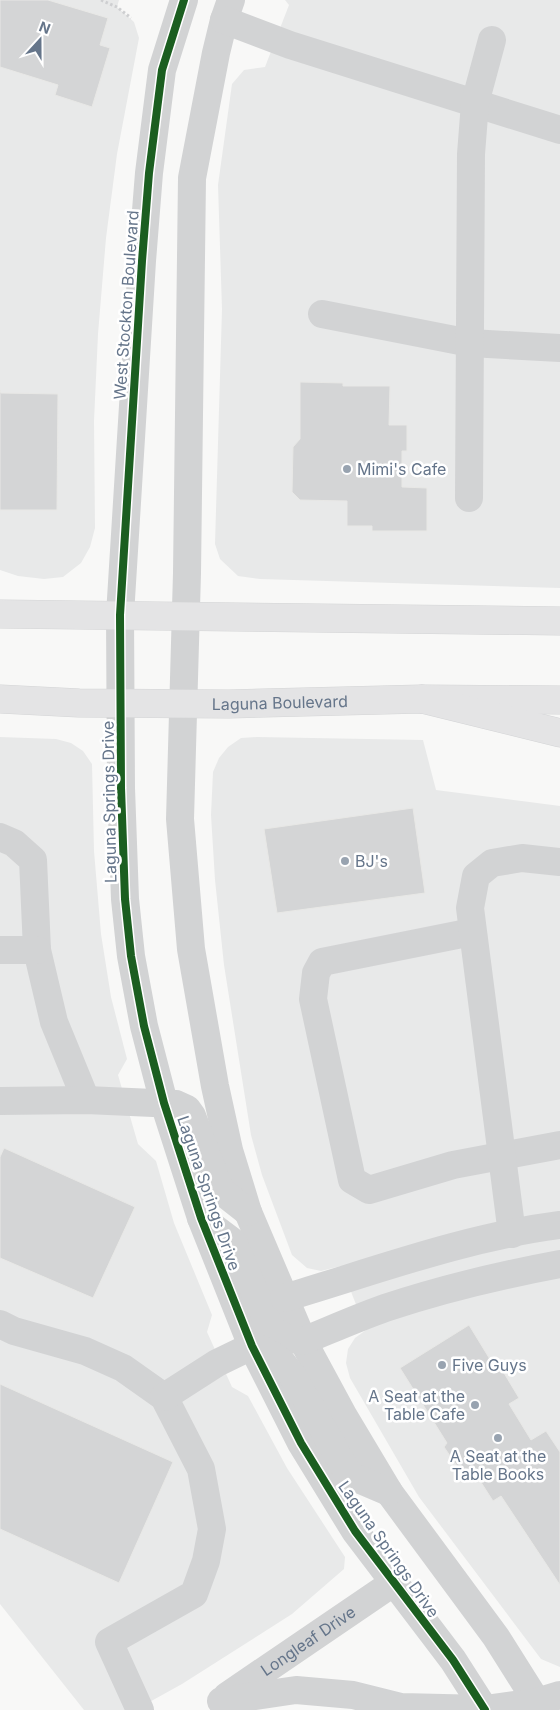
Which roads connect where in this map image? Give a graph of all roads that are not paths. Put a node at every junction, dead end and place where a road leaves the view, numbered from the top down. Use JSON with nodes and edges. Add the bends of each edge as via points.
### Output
{"nodes":[{"id":1,"x":179,"y":1,"type":"edge"},
{"id":2,"x":227,"y":10,"type":"edge"},
{"id":3,"x":492,"y":40,"type":"dead end"},
{"id":4,"x":475,"y":103,"type":"junction"},
{"id":5,"x":560,"y":130,"type":"edge"},
{"id":6,"x":322,"y":314,"type":"dead end"},
{"id":7,"x":470,"y":343,"type":"junction"},
{"id":8,"x":560,"y":348,"type":"edge"},
{"id":9,"x":469,"y":498,"type":"dead end"},
{"id":10,"x":0,"y":614,"type":"edge"},
{"id":11,"x":120,"y":615,"type":"junction"},
{"id":12,"x":186,"y":616,"type":"junction"},
{"id":13,"x":560,"y":621,"type":"edge"},
{"id":14,"x":0,"y":699,"type":"edge"},
{"id":15,"x":422,"y":699,"type":"junction"},
{"id":16,"x":560,"y":700,"type":"edge"},
{"id":17,"x":121,"y":703,"type":"junction"},
{"id":18,"x":184,"y":704,"type":"junction"},
{"id":19,"x":560,"y":733,"type":"edge"},
{"id":20,"x":0,"y":837,"type":"edge"},
{"id":21,"x":560,"y":862,"type":"edge"},
{"id":22,"x":472,"y":932,"type":"junction"},
{"id":23,"x":0,"y":950,"type":"edge"},
{"id":24,"x":37,"y":950,"type":"junction"},
{"id":25,"x":86,"y":1100,"type":"junction"},
{"id":26,"x":0,"y":1101,"type":"edge"},
{"id":27,"x":164,"y":1103,"type":"junction"},
{"id":28,"x":560,"y":1145,"type":"edge"},
{"id":29,"x":502,"y":1155,"type":"junction"},
{"id":30,"x":248,"y":1212,"type":"junction"},
{"id":31,"x":201,"y":1218,"type":"junction"},
{"id":32,"x":560,"y":1225,"type":"edge"},
{"id":33,"x":512,"y":1234,"type":"junction"},
{"id":34,"x":560,"y":1264,"type":"edge"},
{"id":35,"x":284,"y":1298,"type":"junction"},
{"id":36,"x":0,"y":1324,"type":"edge"},
{"id":37,"x":303,"y":1341,"type":"junction"},
{"id":38,"x":252,"y":1346,"type":"junction"},
{"id":39,"x":164,"y":1397,"type":"junction"},
{"id":40,"x":389,"y":1492,"type":"junction"},
{"id":41,"x":394,"y":1583,"type":"junction"},
{"id":42,"x":546,"y":1702,"type":"edge"},
{"id":43,"x":214,"y":1705,"type":"edge"},
{"id":44,"x":140,"y":1710,"type":"edge"},
{"id":45,"x":485,"y":1710,"type":"edge"}],
"edges":[{"from":1,"to":11,"type":"street","name":"West Stockton Boulevard","via":[[162,70],[149,173]]},
{"from":2,"to":4,"type":"street","via":[[290,44]]},
{"from":2,"to":12,"type":"street","via":[[192,178]]},
{"from":3,"to":4,"type":"street"},
{"from":4,"to":5,"type":"street"},
{"from":4,"to":7,"type":"street","via":[[471,154]]},
{"from":6,"to":7,"type":"street"},
{"from":7,"to":8,"type":"street"},
{"from":7,"to":9,"type":"street"},
{"from":10,"to":11,"type":"main road"},
{"from":11,"to":12,"type":"main road"},
{"from":11,"to":17,"type":"street","name":"Laguna Springs Drive"},
{"from":12,"to":13,"type":"main road"},
{"from":12,"to":18,"type":"street","name":"Laguna Springs Drive"},
{"from":14,"to":17,"type":"main road","name":"Laguna Boulevard"},
{"from":15,"to":16,"type":"main road","name":"Laguna Boulevard"},
{"from":15,"to":18,"type":"main road","name":"Laguna Boulevard"},
{"from":15,"to":19,"type":"main road"},
{"from":17,"to":18,"type":"main road","name":"Laguna Boulevard"},
{"from":17,"to":27,"type":"street","name":"Laguna Springs Drive","via":[[121,788],[129,937],[144,1026]]},
{"from":18,"to":30,"type":"street","name":"Laguna Springs Drive","via":[[180,819],[191,949],[215,1086],[229,1150]]},
{"from":20,"to":24,"type":"street","via":[[14,843],[32,860]]},
{"from":21,"to":22,"type":"street","via":[[522,858],[492,863],[476,876],[470,908]]},
{"from":22,"to":29,"type":"street"},
{"from":22,"to":29,"type":"street","via":[[322,962],[316,974],[313,999],[352,1180],[369,1190],[453,1165]]},
{"from":23,"to":24,"type":"street"},
{"from":24,"to":25,"type":"street","via":[[54,1022]]},
{"from":25,"to":26,"type":"street"},
{"from":25,"to":27,"type":"street"},
{"from":27,"to":30,"type":"street","via":[[187,1109],[220,1190]]},
{"from":27,"to":31,"type":"street","name":"Laguna Springs Drive"},
{"from":28,"to":29,"type":"street"},
{"from":29,"to":33,"type":"street"},
{"from":30,"to":35,"type":"street","name":"Laguna Springs Drive"},
{"from":31,"to":37,"type":"street","via":[[233,1242],[270,1327],[277,1334]]},
{"from":31,"to":38,"type":"street","name":"Laguna Springs Drive"},
{"from":32,"to":33,"type":"street"},
{"from":33,"to":35,"type":"street","via":[[442,1251]]},
{"from":34,"to":37,"type":"street","via":[[452,1288],[385,1308]]},
{"from":35,"to":37,"type":"street","name":"Laguna Springs Drive"},
{"from":36,"to":39,"type":"street","via":[[92,1354],[123,1368]]},
{"from":37,"to":40,"type":"street","name":"Laguna Springs Drive"},
{"from":38,"to":39,"type":"street","via":[[217,1363]]},
{"from":38,"to":40,"type":"street","via":[[281,1361],[294,1378],[349,1475]]},
{"from":38,"to":41,"type":"street","name":"Laguna Springs Drive","via":[[301,1443],[356,1531]]},
{"from":39,"to":44,"type":"street","via":[[201,1469],[212,1529],[206,1561],[194,1594],[109,1642]]},
{"from":40,"to":42,"type":"street","name":"Laguna Springs Drive"},
{"from":41,"to":43,"type":"street","name":"Longleaf Drive"},
{"from":41,"to":45,"type":"street","name":"Laguna Springs Drive"},
{"from":42,"to":45,"type":"street","name":"Longleaf Drive"},
{"from":43,"to":45,"type":"street","name":"Longleaf Drive","via":[[296,1690],[353,1695],[401,1707]]}]}
